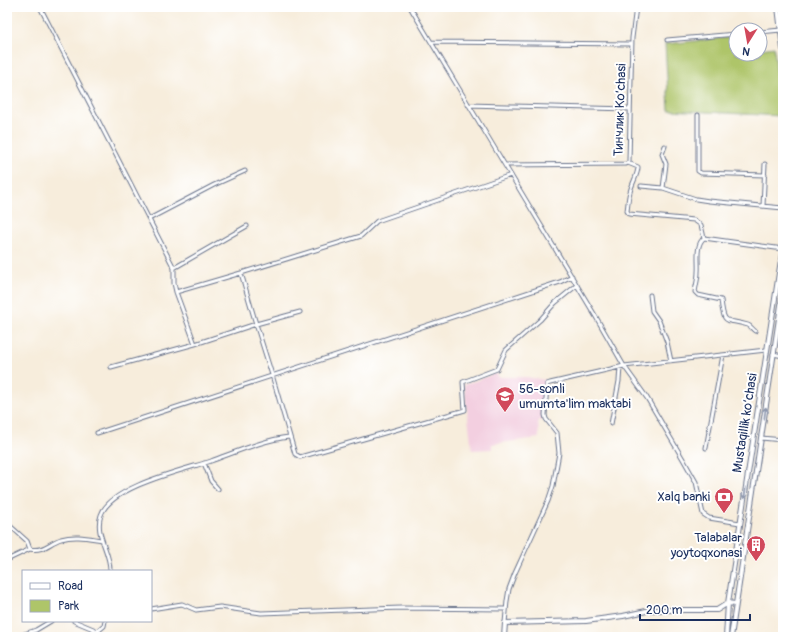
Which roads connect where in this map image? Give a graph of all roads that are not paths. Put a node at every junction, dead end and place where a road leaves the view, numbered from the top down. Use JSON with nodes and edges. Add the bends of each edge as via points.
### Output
{"nodes":[{"id":1,"x":40,"y":7,"type":"edge"},
{"id":2,"x":410,"y":7,"type":"edge"},
{"id":3,"x":636,"y":7,"type":"edge"},
{"id":4,"x":778,"y":7,"type":"edge"},
{"id":5,"x":781,"y":30,"type":"junction"},
{"id":6,"x":768,"y":31,"type":"edge"},
{"id":7,"x":728,"y":35,"type":"edge"},
{"id":8,"x":667,"y":40,"type":"dead end"},
{"id":9,"x":431,"y":42,"type":"junction"},
{"id":10,"x":632,"y":44,"type":"junction"},
{"id":11,"x":783,"y":49,"type":"edge"},
{"id":12,"x":468,"y":104,"type":"junction"},
{"id":13,"x":630,"y":110,"type":"junction"},
{"id":14,"x":698,"y":115,"type":"dead end"},
{"id":15,"x":665,"y":146,"type":"dead end"},
{"id":16,"x":628,"y":163,"type":"junction"},
{"id":17,"x":765,"y":164,"type":"dead end"},
{"id":18,"x":505,"y":165,"type":"junction"},
{"id":19,"x":245,"y":171,"type":"dead end"},
{"id":20,"x":511,"y":175,"type":"junction"},
{"id":21,"x":765,"y":175,"type":"junction"},
{"id":22,"x":641,"y":186,"type":"dead end"},
{"id":23,"x":663,"y":188,"type":"junction"},
{"id":24,"x":762,"y":206,"type":"junction"},
{"id":25,"x":783,"y":208,"type":"edge"},
{"id":26,"x":149,"y":219,"type":"junction"},
{"id":27,"x":247,"y":226,"type":"dead end"},
{"id":28,"x":704,"y":238,"type":"junction"},
{"id":29,"x":783,"y":248,"type":"edge"},
{"id":30,"x":174,"y":268,"type":"junction"},
{"id":31,"x":241,"y":273,"type":"junction"},
{"id":32,"x":572,"y":276,"type":"junction"},
{"id":33,"x":577,"y":285,"type":"junction"},
{"id":34,"x":176,"y":292,"type":"junction"},
{"id":35,"x":783,"y":292,"type":"edge"},
{"id":36,"x":650,"y":295,"type":"dead end"},
{"id":37,"x":300,"y":312,"type":"dead end"},
{"id":38,"x":256,"y":324,"type":"junction"},
{"id":39,"x":755,"y":331,"type":"dead end"},
{"id":40,"x":195,"y":344,"type":"junction"},
{"id":41,"x":766,"y":350,"type":"junction"},
{"id":42,"x":723,"y":354,"type":"junction"},
{"id":43,"x":773,"y":354,"type":"junction"},
{"id":44,"x":783,"y":356,"type":"edge"},
{"id":45,"x":671,"y":361,"type":"junction"},
{"id":46,"x":111,"y":367,"type":"dead end"},
{"id":47,"x":622,"y":367,"type":"junction"},
{"id":48,"x":272,"y":375,"type":"junction"},
{"id":49,"x":611,"y":424,"type":"dead end"},
{"id":50,"x":97,"y":433,"type":"dead end"},
{"id":51,"x":289,"y":437,"type":"junction"},
{"id":52,"x":761,"y":438,"type":"junction"},
{"id":53,"x":783,"y":440,"type":"edge"},
{"id":54,"x":706,"y":448,"type":"dead end"},
{"id":55,"x":204,"y":463,"type":"junction"},
{"id":56,"x":218,"y":489,"type":"dead end"},
{"id":57,"x":7,"y":523,"type":"edge"},
{"id":58,"x":740,"y":523,"type":"junction"},
{"id":59,"x":102,"y":540,"type":"junction"},
{"id":60,"x":30,"y":549,"type":"junction"},
{"id":61,"x":7,"y":560,"type":"edge"},
{"id":62,"x":110,"y":570,"type":"edge"},
{"id":63,"x":728,"y":603,"type":"junction"},
{"id":64,"x":736,"y":604,"type":"junction"},
{"id":65,"x":152,"y":609,"type":"edge"},
{"id":66,"x":506,"y":609,"type":"junction"},
{"id":67,"x":49,"y":622,"type":"edge"},
{"id":68,"x":76,"y":622,"type":"edge"},
{"id":69,"x":105,"y":622,"type":"edge"},
{"id":70,"x":505,"y":623,"type":"junction"},
{"id":71,"x":98,"y":631,"type":"junction"},
{"id":72,"x":15,"y":637,"type":"edge"},
{"id":73,"x":100,"y":637,"type":"edge"},
{"id":74,"x":504,"y":637,"type":"edge"},
{"id":75,"x":726,"y":637,"type":"edge"},
{"id":76,"x":731,"y":637,"type":"edge"}],
"edges":[{"from":1,"to":26,"type":"street"},
{"from":2,"to":9,"type":"street"},
{"from":3,"to":10,"type":"street","name":"Тинчлик Ko’chasi"},
{"from":4,"to":5,"type":"main road"},
{"from":5,"to":6,"type":"street"},
{"from":5,"to":11,"type":"main road"},
{"from":7,"to":8,"type":"street"},
{"from":9,"to":10,"type":"street"},
{"from":9,"to":12,"type":"street"},
{"from":10,"to":13,"type":"street","name":"Тинчлик Ko’chasi"},
{"from":12,"to":13,"type":"street"},
{"from":12,"to":18,"type":"street"},
{"from":13,"to":16,"type":"street","name":"Тинчлик Ko’chasi"},
{"from":14,"to":21,"type":"street","via":[[698,171]]},
{"from":15,"to":23,"type":"street","via":[[662,154],[666,164]]},
{"from":16,"to":18,"type":"street","name":"Тинчлик Ko’chasi"},
{"from":16,"to":28,"type":"street","via":[[638,167],[630,193],[627,212],[629,214],[694,220],[701,225]]},
{"from":17,"to":21,"type":"street"},
{"from":18,"to":20,"type":"street"},
{"from":19,"to":26,"type":"street"},
{"from":20,"to":31,"type":"street","via":[[377,221],[361,236]]},
{"from":20,"to":32,"type":"street"},
{"from":21,"to":24,"type":"street"},
{"from":22,"to":23,"type":"street"},
{"from":23,"to":24,"type":"street","via":[[702,200]]},
{"from":24,"to":25,"type":"street"},
{"from":26,"to":30,"type":"street"},
{"from":27,"to":30,"type":"street"},
{"from":28,"to":29,"type":"street"},
{"from":28,"to":39,"type":"street","via":[[698,250],[698,274],[694,292],[721,300],[725,319],[750,326]]},
{"from":29,"to":41,"type":"main road","name":"Mustaqillik ko’chasi"},
{"from":30,"to":34,"type":"street"},
{"from":31,"to":34,"type":"street"},
{"from":31,"to":38,"type":"street"},
{"from":32,"to":33,"type":"street"},
{"from":32,"to":48,"type":"street"},
{"from":33,"to":47,"type":"street"},
{"from":33,"to":51,"type":"street","via":[[506,350],[497,369],[463,382],[465,410],[300,457],[295,454]]},
{"from":34,"to":40,"type":"street"},
{"from":35,"to":43,"type":"main road","name":"Mustaqillik ko’chasi"},
{"from":36,"to":45,"type":"street","via":[[652,311],[667,342]]},
{"from":37,"to":38,"type":"street"},
{"from":38,"to":40,"type":"street"},
{"from":38,"to":48,"type":"street"},
{"from":40,"to":46,"type":"street"},
{"from":41,"to":42,"type":"street"},
{"from":41,"to":58,"type":"main road","name":"Mustaqillik ko’chasi","one_way":true},
{"from":42,"to":45,"type":"street"},
{"from":42,"to":54,"type":"street"},
{"from":43,"to":44,"type":"street"},
{"from":52,"to":43,"type":"main road","name":"Mustaqillik ko’chasi","one_way":true},
{"from":45,"to":47,"type":"street"},
{"from":47,"to":49,"type":"street"},
{"from":47,"to":58,"type":"street","via":[[647,398],[696,482],[703,514],[709,518]]},
{"from":47,"to":66,"type":"street","via":[[547,384],[545,415],[557,433],[560,453],[548,501],[514,574]]},
{"from":48,"to":50,"type":"street"},
{"from":48,"to":51,"type":"street"},
{"from":51,"to":55,"type":"street"},
{"from":52,"to":53,"type":"street"},
{"from":52,"to":64,"type":"main road","name":"Mustaqillik ko’chasi"},
{"from":55,"to":56,"type":"street"},
{"from":55,"to":59,"type":"street","via":[[153,478],[114,499],[102,514],[99,524]]},
{"from":57,"to":60,"type":"street","via":[[27,541]]},
{"from":58,"to":63,"type":"main road","name":"Mustaqillik ko’chasi"},
{"from":59,"to":60,"type":"street","via":[[70,537],[52,542],[42,549]]},
{"from":59,"to":62,"type":"street","via":[[109,557]]},
{"from":60,"to":61,"type":"street"},
{"from":63,"to":64,"type":"main road"},
{"from":63,"to":70,"type":"main road","via":[[717,610],[651,610],[586,621]]},
{"from":63,"to":75,"type":"main road","name":"Mustaqillik ko’chasi"},
{"from":64,"to":76,"type":"main road","name":"Mustaqillik ko’chasi"},
{"from":65,"to":66,"type":"street","via":[[182,604],[196,610],[220,608],[261,613],[401,608]]},
{"from":66,"to":70,"type":"street"},
{"from":67,"to":72,"type":"street"},
{"from":68,"to":71,"type":"street"},
{"from":69,"to":71,"type":"street"},
{"from":70,"to":74,"type":"main road"},
{"from":71,"to":73,"type":"street"}]}
